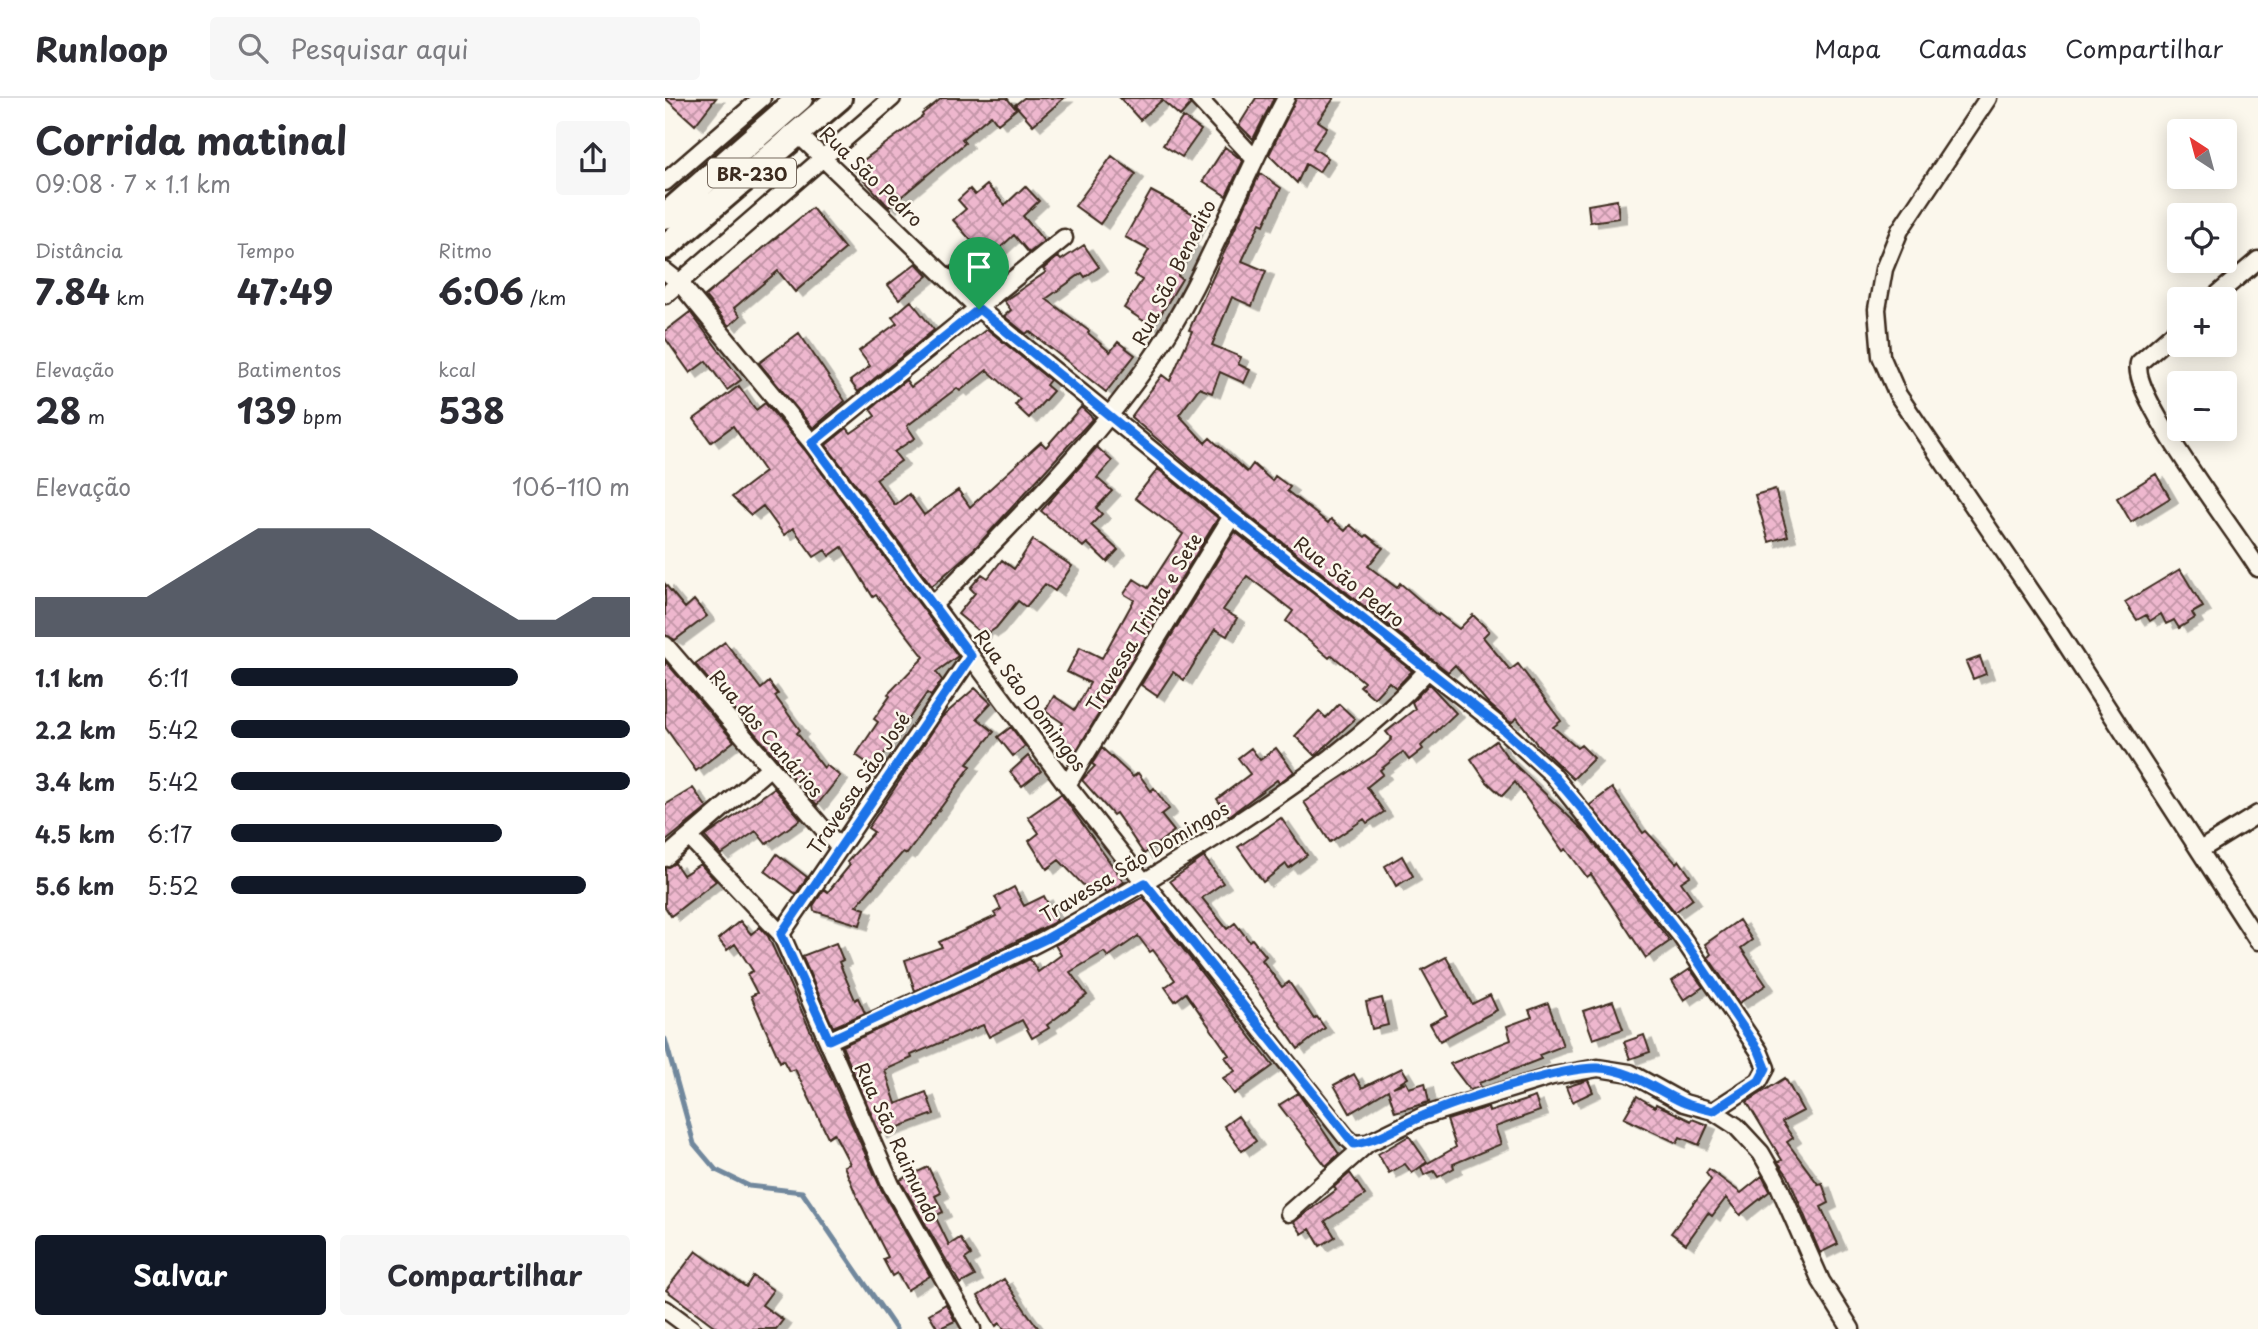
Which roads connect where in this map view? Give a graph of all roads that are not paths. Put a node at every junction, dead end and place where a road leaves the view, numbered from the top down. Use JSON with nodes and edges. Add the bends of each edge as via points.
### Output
{"nodes":[{"id":1,"x":762,"y":98,"type":"edge"},
{"id":2,"x":800,"y":98,"type":"edge"},
{"id":3,"x":839,"y":98,"type":"edge"},
{"id":4,"x":892,"y":98,"type":"edge"},
{"id":5,"x":1198,"y":98,"type":"edge"},
{"id":6,"x":1286,"y":98,"type":"edge"},
{"id":7,"x":1988,"y":98,"type":"edge"},
{"id":8,"x":798,"y":134,"type":"junction"},
{"id":9,"x":823,"y":156,"type":"junction"},
{"id":10,"x":1253,"y":157,"type":"junction"},
{"id":11,"x":665,"y":181,"type":"edge"},
{"id":12,"x":665,"y":216,"type":"edge"},
{"id":13,"x":1064,"y":238,"type":"dead end"},
{"id":14,"x":665,"y":247,"type":"edge"},
{"id":15,"x":2258,"y":260,"type":"edge"},
{"id":16,"x":665,"y":271,"type":"edge"},
{"id":17,"x":679,"y":282,"type":"junction"},
{"id":18,"x":2226,"y":287,"type":"edge"},
{"id":19,"x":665,"y":295,"type":"edge"},
{"id":20,"x":979,"y":309,"type":"junction"},
{"id":21,"x":2167,"y":338,"type":"edge"},
{"id":22,"x":1109,"y":414,"type":"junction"},
{"id":23,"x":812,"y":443,"type":"junction"},
{"id":24,"x":1232,"y":516,"type":"junction"},
{"id":25,"x":2258,"y":568,"type":"edge"},
{"id":26,"x":933,"y":605,"type":"junction"},
{"id":27,"x":665,"y":645,"type":"edge"},
{"id":28,"x":971,"y":656,"type":"junction"},
{"id":29,"x":1429,"y":669,"type":"junction"},
{"id":30,"x":768,"y":769,"type":"junction"},
{"id":31,"x":1067,"y":785,"type":"junction"},
{"id":32,"x":2258,"y":814,"type":"edge"},
{"id":33,"x":690,"y":838,"type":"junction"},
{"id":34,"x":839,"y":847,"type":"junction"},
{"id":35,"x":2200,"y":850,"type":"junction"},
{"id":36,"x":665,"y":858,"type":"edge"},
{"id":37,"x":1145,"y":883,"type":"junction"},
{"id":38,"x":781,"y":934,"type":"junction"},
{"id":39,"x":2258,"y":941,"type":"edge"},
{"id":40,"x":829,"y":1040,"type":"junction"},
{"id":41,"x":1713,"y":1111,"type":"junction"},
{"id":42,"x":1368,"y":1143,"type":"junction"},
{"id":43,"x":1289,"y":1213,"type":"dead end"},
{"id":44,"x":666,"y":1313,"type":"edge"},
{"id":45,"x":692,"y":1329,"type":"edge"},
{"id":46,"x":972,"y":1329,"type":"edge"},
{"id":47,"x":1851,"y":1329,"type":"edge"}],
"edges":[{"from":1,"to":11,"type":"street"},
{"from":2,"to":12,"type":"main road","number":"BR-230"},
{"from":3,"to":8,"type":"main road","number":"BR-230"},
{"from":4,"to":9,"type":"street"},
{"from":5,"to":10,"type":"street"},
{"from":6,"to":10,"type":"street","name":"Rua São Benedito"},
{"from":7,"to":35,"type":"street","via":[[1900,230],[1884,269],[1877,309],[1881,356],[1898,395]]},
{"from":8,"to":9,"type":"street","name":"Rua São Pedro"},
{"from":8,"to":14,"type":"main road","number":"BR-230"},
{"from":9,"to":17,"type":"street"},
{"from":9,"to":20,"type":"street","name":"Rua São Pedro"},
{"from":10,"to":22,"type":"street","name":"Rua São Benedito","via":[[1178,315],[1147,366]]},
{"from":13,"to":20,"type":"street"},
{"from":15,"to":18,"type":"street"},
{"from":16,"to":17,"type":"street","name":"Rua São Domingos"},
{"from":17,"to":19,"type":"street"},
{"from":17,"to":23,"type":"street","name":"Rua São Domingos"},
{"from":20,"to":22,"type":"street","name":"Rua São Pedro"},
{"from":20,"to":23,"type":"street"},
{"from":21,"to":25,"type":"street","via":[[2139,363],[2138,379],[2154,414]]},
{"from":22,"to":24,"type":"street","name":"Rua São Pedro"},
{"from":22,"to":26,"type":"street","name":"Rua São Benedito"},
{"from":23,"to":26,"type":"street","name":"Rua São Domingos"},
{"from":24,"to":29,"type":"street","name":"Rua São Pedro"},
{"from":24,"to":31,"type":"street","name":"Travessa Trinta e Sete"},
{"from":26,"to":28,"type":"street","name":"Rua São Domingos"},
{"from":27,"to":30,"type":"street","name":"Rua dos Canários"},
{"from":28,"to":31,"type":"street","name":"Rua São Domingos"},
{"from":28,"to":34,"type":"street","name":"Travessa São José"},
{"from":29,"to":37,"type":"street","name":"Travessa São Domingos","via":[[1346,749]]},
{"from":29,"to":41,"type":"street","name":"Rua São Pedro","via":[[1552,774],[1681,936],[1759,1051],[1766,1068],[1759,1081]]},
{"from":30,"to":33,"type":"street"},
{"from":30,"to":34,"type":"street","name":"Rua dos Canários"},
{"from":31,"to":37,"type":"street","name":"Rua São Domingos"},
{"from":32,"to":35,"type":"street"},
{"from":33,"to":36,"type":"street"},
{"from":33,"to":38,"type":"street","name":"Rua São Raimundo"},
{"from":34,"to":38,"type":"street","name":"Travessa São José"},
{"from":35,"to":39,"type":"street"},
{"from":37,"to":40,"type":"street","name":"Travessa São Domingos","via":[[1046,939]]},
{"from":37,"to":42,"type":"street","name":"Rua São Domingos","via":[[1346,1137],[1354,1144]]},
{"from":38,"to":40,"type":"street","name":"Rua São Raimundo"},
{"from":40,"to":46,"type":"street","name":"Rua São Raimundo","via":[[891,1185]]},
{"from":41,"to":42,"type":"street","via":[[1684,1103],[1630,1073],[1598,1068],[1464,1101]]},
{"from":41,"to":47,"type":"street","via":[[1736,1126],[1761,1153],[1821,1282]]},
{"from":42,"to":43,"type":"street"},
{"from":44,"to":45,"type":"street"}]}
